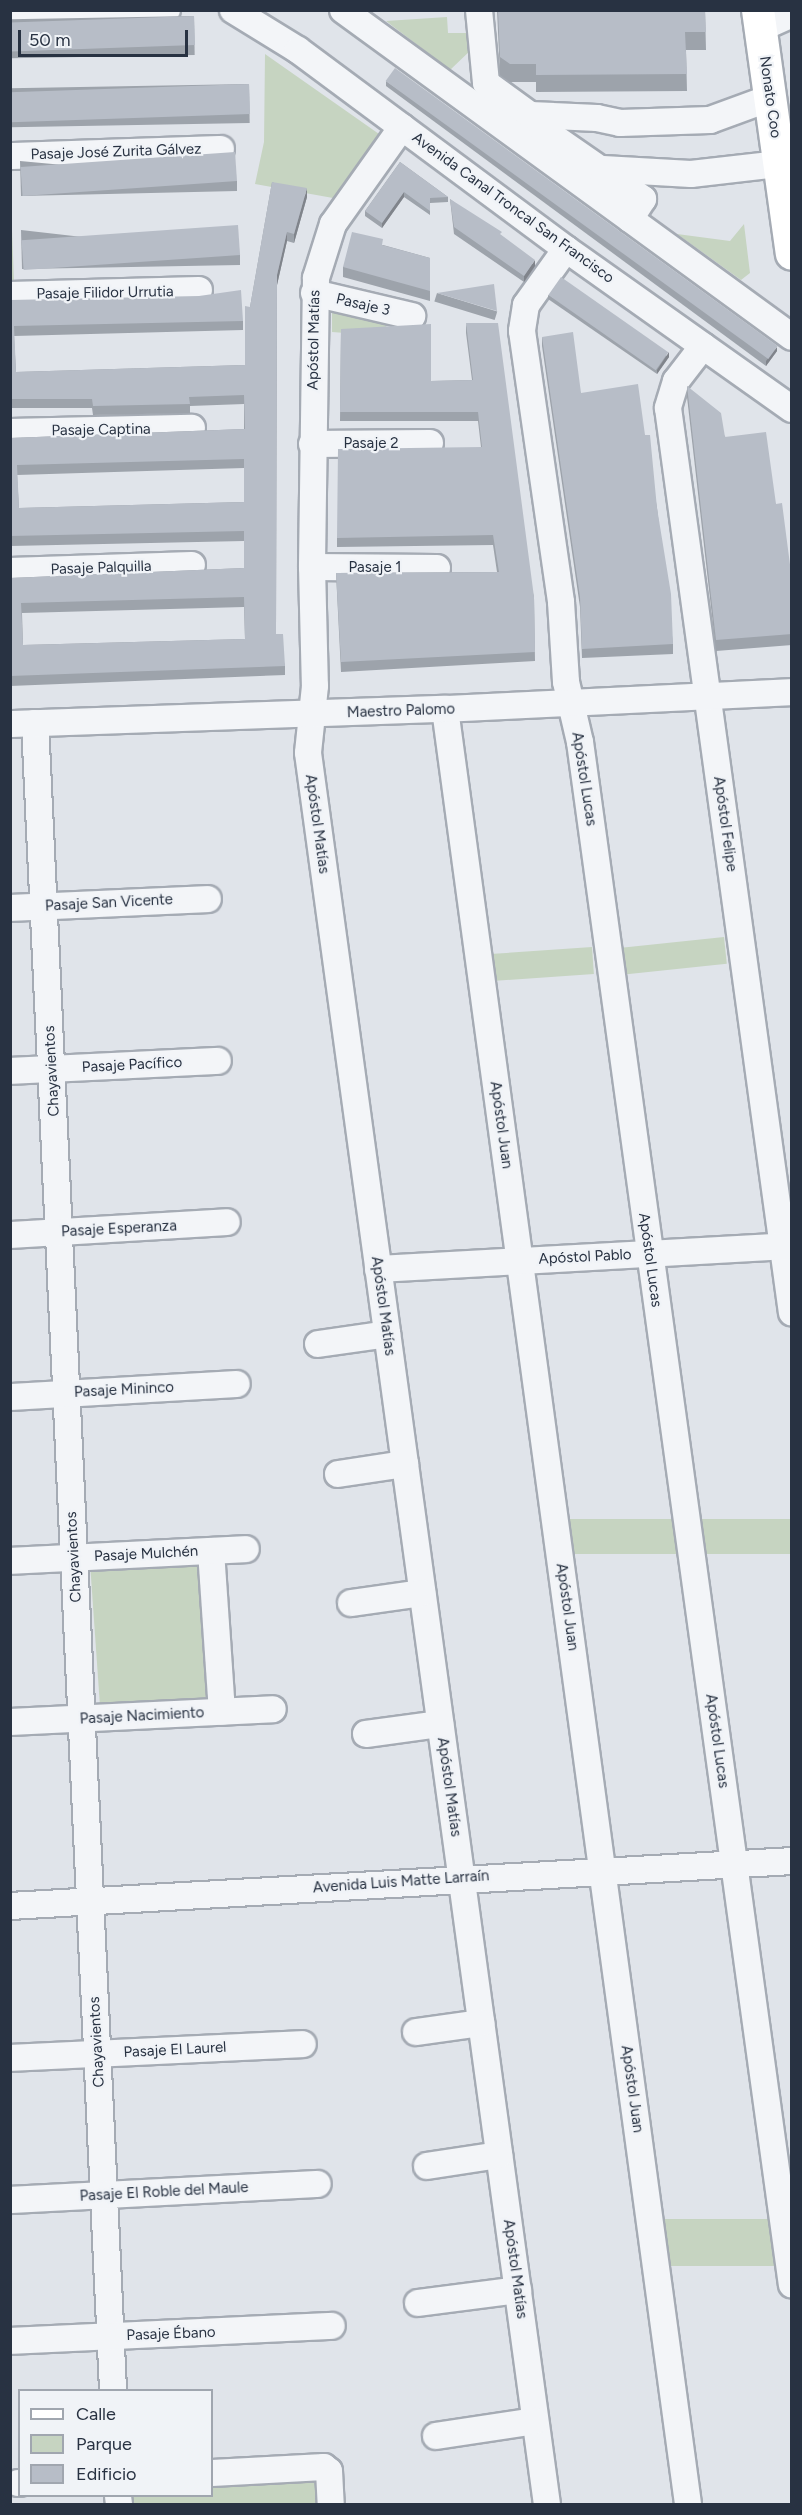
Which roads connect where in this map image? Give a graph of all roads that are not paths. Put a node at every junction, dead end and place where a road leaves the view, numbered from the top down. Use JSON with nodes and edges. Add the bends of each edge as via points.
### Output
{"nodes":[{"id":1,"x":167,"y":10,"type":"edge"},
{"id":2,"x":233,"y":10,"type":"edge"},
{"id":3,"x":344,"y":10,"type":"edge"},
{"id":4,"x":479,"y":10,"type":"edge"},
{"id":5,"x":792,"y":14,"type":"edge"},
{"id":6,"x":10,"y":16,"type":"edge"},
{"id":7,"x":760,"y":19,"type":"edge"},
{"id":8,"x":478,"y":66,"type":"junction"},
{"id":9,"x":449,"y":86,"type":"junction"},
{"id":10,"x":770,"y":98,"type":"junction"},
{"id":11,"x":530,"y":115,"type":"junction"},
{"id":12,"x":402,"y":127,"type":"junction"},
{"id":13,"x":221,"y":149,"type":"dead end"},
{"id":14,"x":10,"y":156,"type":"edge"},
{"id":15,"x":779,"y":164,"type":"junction"},
{"id":16,"x":603,"y":169,"type":"junction"},
{"id":17,"x":636,"y":209,"type":"junction"},
{"id":18,"x":566,"y":249,"type":"junction"},
{"id":19,"x":792,"y":254,"type":"edge"},
{"id":20,"x":199,"y":290,"type":"dead end"},
{"id":21,"x":314,"y":293,"type":"junction"},
{"id":22,"x":10,"y":295,"type":"edge"},
{"id":23,"x":412,"y":316,"type":"dead end"},
{"id":24,"x":792,"y":337,"type":"edge"},
{"id":25,"x":703,"y":346,"type":"junction"},
{"id":26,"x":792,"y":409,"type":"edge"},
{"id":27,"x":192,"y":428,"type":"dead end"},
{"id":28,"x":10,"y":432,"type":"edge"},
{"id":29,"x":312,"y":444,"type":"junction"},
{"id":30,"x":430,"y":444,"type":"dead end"},
{"id":31,"x":192,"y":566,"type":"dead end"},
{"id":32,"x":312,"y":567,"type":"junction"},
{"id":33,"x":437,"y":568,"type":"dead end"},
{"id":34,"x":10,"y":571,"type":"edge"},
{"id":35,"x":792,"y":692,"type":"edge"},
{"id":36,"x":707,"y":696,"type":"junction"},
{"id":37,"x":571,"y":703,"type":"junction"},
{"id":38,"x":445,"y":709,"type":"junction"},
{"id":39,"x":311,"y":714,"type":"junction"},
{"id":40,"x":23,"y":724,"type":"edge"},
{"id":41,"x":208,"y":898,"type":"dead end"},
{"id":42,"x":44,"y":907,"type":"junction"},
{"id":43,"x":10,"y":908,"type":"edge"},
{"id":44,"x":218,"y":1061,"type":"dead end"},
{"id":45,"x":52,"y":1069,"type":"junction"},
{"id":46,"x":10,"y":1071,"type":"edge"},
{"id":47,"x":227,"y":1222,"type":"dead end"},
{"id":48,"x":59,"y":1232,"type":"junction"},
{"id":49,"x":10,"y":1235,"type":"edge"},
{"id":50,"x":787,"y":1246,"type":"edge"},
{"id":51,"x":650,"y":1254,"type":"junction"},
{"id":52,"x":519,"y":1261,"type":"junction"},
{"id":53,"x":378,"y":1269,"type":"junction"},
{"id":54,"x":792,"y":1313,"type":"edge"},
{"id":55,"x":387,"y":1334,"type":"junction"},
{"id":56,"x":318,"y":1344,"type":"dead end"},
{"id":57,"x":237,"y":1384,"type":"dead end"},
{"id":58,"x":67,"y":1394,"type":"junction"},
{"id":59,"x":10,"y":1397,"type":"edge"},
{"id":60,"x":405,"y":1464,"type":"junction"},
{"id":61,"x":338,"y":1474,"type":"dead end"},
{"id":62,"x":246,"y":1549,"type":"dead end"},
{"id":63,"x":212,"y":1551,"type":"junction"},
{"id":64,"x":75,"y":1557,"type":"junction"},
{"id":65,"x":10,"y":1561,"type":"edge"},
{"id":66,"x":422,"y":1593,"type":"junction"},
{"id":67,"x":351,"y":1603,"type":"dead end"},
{"id":68,"x":273,"y":1709,"type":"dead end"},
{"id":69,"x":222,"y":1712,"type":"junction"},
{"id":70,"x":82,"y":1718,"type":"junction"},
{"id":71,"x":10,"y":1722,"type":"edge"},
{"id":72,"x":440,"y":1724,"type":"junction"},
{"id":73,"x":366,"y":1734,"type":"dead end"},
{"id":74,"x":792,"y":1861,"type":"edge"},
{"id":75,"x":734,"y":1864,"type":"junction"},
{"id":76,"x":602,"y":1871,"type":"junction"},
{"id":77,"x":461,"y":1878,"type":"junction"},
{"id":78,"x":90,"y":1902,"type":"junction"},
{"id":79,"x":10,"y":1906,"type":"edge"},
{"id":80,"x":481,"y":2023,"type":"junction"},
{"id":81,"x":416,"y":2032,"type":"dead end"},
{"id":82,"x":303,"y":2044,"type":"dead end"},
{"id":83,"x":98,"y":2053,"type":"junction"},
{"id":84,"x":10,"y":2058,"type":"edge"},
{"id":85,"x":499,"y":2155,"type":"junction"},
{"id":86,"x":427,"y":2166,"type":"dead end"},
{"id":87,"x":318,"y":2184,"type":"dead end"},
{"id":88,"x":104,"y":2195,"type":"junction"},
{"id":89,"x":10,"y":2200,"type":"edge"},
{"id":90,"x":792,"y":2285,"type":"edge"},
{"id":91,"x":518,"y":2290,"type":"junction"},
{"id":92,"x":418,"y":2303,"type":"dead end"},
{"id":93,"x":332,"y":2326,"type":"dead end"},
{"id":94,"x":111,"y":2336,"type":"junction"},
{"id":95,"x":10,"y":2341,"type":"edge"},
{"id":96,"x":114,"y":2389,"type":"edge"},
{"id":97,"x":535,"y":2421,"type":"junction"},
{"id":98,"x":436,"y":2436,"type":"dead end"},
{"id":99,"x":213,"y":2473,"type":"edge"},
{"id":100,"x":331,"y":2505,"type":"edge"},
{"id":101,"x":547,"y":2505,"type":"edge"},
{"id":102,"x":688,"y":2505,"type":"edge"}],
"edges":[{"from":1,"to":6,"type":"street"},
{"from":2,"to":12,"type":"street","name":"Avenida Canal Troncal San Francisco","via":[[298,50]]},
{"from":3,"to":9,"type":"street"},
{"from":4,"to":8,"type":"street"},
{"from":5,"to":7,"type":"street"},
{"from":7,"to":10,"type":"main road","name":"Nonato Coo"},
{"from":8,"to":9,"type":"street"},
{"from":8,"to":11,"type":"street"},
{"from":9,"to":17,"type":"street"},
{"from":10,"to":11,"type":"street","via":[[711,120],[620,123]]},
{"from":10,"to":15,"type":"main road","name":"Nonato Coo"},
{"from":11,"to":16,"type":"street","via":[[542,129]]},
{"from":12,"to":18,"type":"street","name":"Avenida Canal Troncal San Francisco"},
{"from":12,"to":21,"type":"street","name":"Apóstol Matías","via":[[333,224]]},
{"from":13,"to":14,"type":"street","name":"Pasaje José Zurita Gálvez"},
{"from":15,"to":16,"type":"street","via":[[719,172]]},
{"from":15,"to":19,"type":"main road","name":"Nonato Coo"},
{"from":16,"to":17,"type":"street"},
{"from":17,"to":24,"type":"street"},
{"from":18,"to":25,"type":"street","name":"Avenida Canal Troncal San Francisco"},
{"from":18,"to":37,"type":"street","name":"Apóstol Lucas","via":[[530,296],[522,323]]},
{"from":20,"to":22,"type":"street","name":"Pasaje Filidor Urrutia"},
{"from":21,"to":23,"type":"street","name":"Pasaje 3"},
{"from":21,"to":29,"type":"street","name":"Apóstol Matías"},
{"from":25,"to":26,"type":"street","name":"Avenida Canal Troncal San Francisco"},
{"from":25,"to":36,"type":"street","name":"Apóstol Felipe","via":[[676,381],[668,408]]},
{"from":27,"to":28,"type":"street","name":"Pasaje Captina"},
{"from":29,"to":30,"type":"street","name":"Pasaje 2"},
{"from":29,"to":32,"type":"street","name":"Apóstol Matías"},
{"from":31,"to":34,"type":"street","name":"Pasaje Palquilla"},
{"from":32,"to":33,"type":"street","name":"Pasaje 1"},
{"from":32,"to":39,"type":"street","name":"Apóstol Matías","via":[[315,686]]},
{"from":35,"to":36,"type":"street","name":"Maestro Palomo"},
{"from":36,"to":37,"type":"street","name":"Maestro Palomo"},
{"from":36,"to":50,"type":"street","name":"Apóstol Felipe"},
{"from":37,"to":38,"type":"street","name":"Maestro Palomo"},
{"from":37,"to":51,"type":"street","name":"Apóstol Lucas","via":[[580,742]]},
{"from":38,"to":39,"type":"street","name":"Maestro Palomo"},
{"from":38,"to":52,"type":"street","name":"Apóstol Juan"},
{"from":39,"to":40,"type":"street","name":"Maestro Palomo"},
{"from":39,"to":53,"type":"street","name":"Apóstol Matías","via":[[308,753]]},
{"from":40,"to":42,"type":"street","name":"Chayavientos"},
{"from":41,"to":42,"type":"street","name":"Pasaje San Vicente"},
{"from":42,"to":43,"type":"street","name":"Pasaje San Vicente"},
{"from":42,"to":45,"type":"street","name":"Chayavientos"},
{"from":44,"to":45,"type":"street","name":"Pasaje Pacífico"},
{"from":45,"to":46,"type":"street","name":"Pasaje Pacífico"},
{"from":45,"to":48,"type":"street","name":"Chayavientos"},
{"from":47,"to":48,"type":"street","name":"Pasaje Esperanza"},
{"from":48,"to":49,"type":"street","name":"Pasaje Esperanza"},
{"from":48,"to":58,"type":"street","name":"Chayavientos"},
{"from":50,"to":51,"type":"street","name":"Apóstol Pablo"},
{"from":50,"to":54,"type":"street","name":"Apóstol Felipe"},
{"from":51,"to":52,"type":"street","name":"Apóstol Pablo"},
{"from":51,"to":75,"type":"street","name":"Apóstol Lucas"},
{"from":52,"to":53,"type":"street","name":"Apóstol Pablo"},
{"from":52,"to":76,"type":"street","name":"Apóstol Juan"},
{"from":53,"to":55,"type":"street","name":"Apóstol Matías"},
{"from":55,"to":56,"type":"street"},
{"from":55,"to":60,"type":"street","name":"Apóstol Matías"},
{"from":57,"to":58,"type":"street","name":"Pasaje Mininco"},
{"from":58,"to":59,"type":"street","name":"Pasaje Mininco"},
{"from":58,"to":64,"type":"street","name":"Chayavientos"},
{"from":60,"to":61,"type":"street"},
{"from":60,"to":66,"type":"street","name":"Apóstol Matías"},
{"from":62,"to":63,"type":"street","name":"Pasaje Mulchén"},
{"from":63,"to":64,"type":"street","name":"Pasaje Mulchén"},
{"from":63,"to":69,"type":"street"},
{"from":64,"to":65,"type":"street","name":"Pasaje Mulchén"},
{"from":64,"to":70,"type":"street","name":"Chayavientos"},
{"from":66,"to":67,"type":"street"},
{"from":66,"to":72,"type":"street","name":"Apóstol Matías"},
{"from":68,"to":69,"type":"street","name":"Pasaje Nacimiento"},
{"from":69,"to":70,"type":"street","name":"Pasaje Nacimiento"},
{"from":70,"to":71,"type":"street","name":"Pasaje Nacimiento"},
{"from":70,"to":78,"type":"street","name":"Chayavientos"},
{"from":72,"to":73,"type":"street"},
{"from":72,"to":77,"type":"street","name":"Apóstol Matías"},
{"from":74,"to":75,"type":"street","name":"Avenida Luis Matte Larraín"},
{"from":75,"to":76,"type":"street","name":"Avenida Luis Matte Larraín"},
{"from":75,"to":90,"type":"street","name":"Apóstol Lucas"},
{"from":76,"to":77,"type":"street","name":"Avenida Luis Matte Larraín"},
{"from":76,"to":102,"type":"street","name":"Apóstol Juan"},
{"from":77,"to":78,"type":"street","name":"Avenida Luis Matte Larraín"},
{"from":77,"to":80,"type":"street","name":"Apóstol Matías"},
{"from":78,"to":79,"type":"street","name":"Avenida Luis Matte Larraín"},
{"from":78,"to":83,"type":"street","name":"Chayavientos"},
{"from":80,"to":81,"type":"street"},
{"from":80,"to":85,"type":"street","name":"Apóstol Matías"},
{"from":82,"to":83,"type":"street","name":"Pasaje El Laurel"},
{"from":83,"to":84,"type":"street","name":"Pasaje El Laurel"},
{"from":83,"to":88,"type":"street","name":"Chayavientos"},
{"from":85,"to":86,"type":"street"},
{"from":85,"to":91,"type":"street","name":"Apóstol Matías"},
{"from":87,"to":88,"type":"street","name":"Pasaje El Roble del Maule"},
{"from":88,"to":89,"type":"street","name":"Pasaje El Roble del Maule"},
{"from":88,"to":94,"type":"street","name":"Chayavientos"},
{"from":91,"to":92,"type":"street"},
{"from":91,"to":97,"type":"street","name":"Apóstol Matías"},
{"from":93,"to":94,"type":"street","name":"Pasaje Ébano"},
{"from":94,"to":95,"type":"street","name":"Pasaje Ébano"},
{"from":94,"to":96,"type":"street","name":"Chayavientos"},
{"from":97,"to":98,"type":"street"},
{"from":97,"to":101,"type":"street","name":"Apóstol Matías"},
{"from":99,"to":100,"type":"street","via":[[327,2468]]}]}
